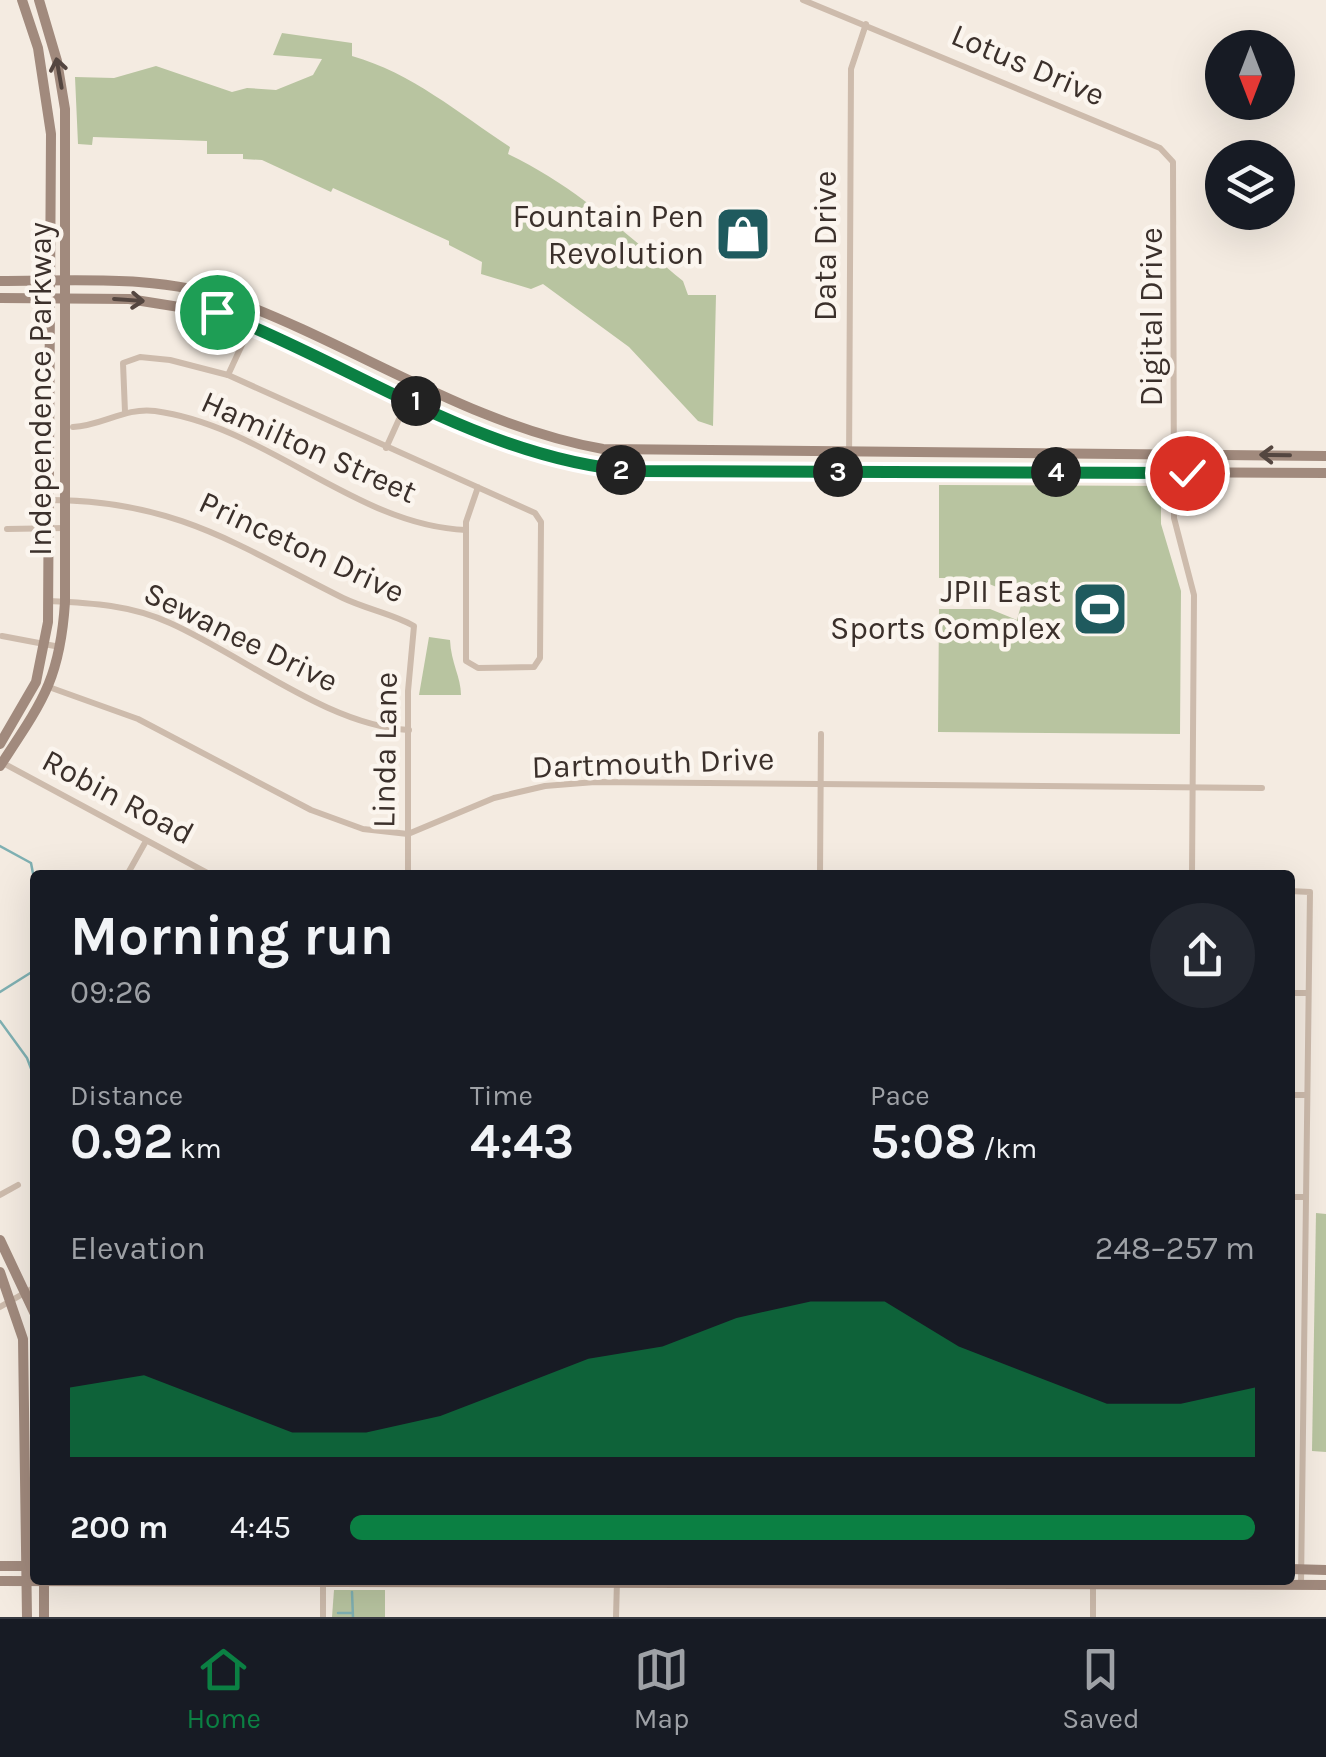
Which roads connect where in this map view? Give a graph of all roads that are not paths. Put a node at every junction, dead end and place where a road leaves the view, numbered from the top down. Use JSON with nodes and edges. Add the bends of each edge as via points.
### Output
{"nodes":[{"id":1,"x":22,"y":0,"type":"edge"},
{"id":2,"x":39,"y":0,"type":"edge"},
{"id":3,"x":803,"y":0,"type":"edge"},
{"id":4,"x":866,"y":24,"type":"junction"},
{"id":5,"x":1173,"y":162,"type":"joint"},
{"id":6,"x":0,"y":281,"type":"edge"},
{"id":7,"x":50,"y":281,"type":"junction"},
{"id":8,"x":67,"y":281,"type":"junction"},
{"id":9,"x":0,"y":298,"type":"edge"},
{"id":10,"x":49,"y":298,"type":"junction"},
{"id":11,"x":67,"y":298,"type":"junction"},
{"id":12,"x":247,"y":334,"type":"dead end"},
{"id":13,"x":228,"y":375,"type":"junction"},
{"id":14,"x":404,"y":406,"type":"dead end"},
{"id":15,"x":125,"y":412,"type":"junction"},
{"id":16,"x":73,"y":427,"type":"dead end"},
{"id":17,"x":386,"y":448,"type":"junction"},
{"id":18,"x":850,"y":452,"type":"junction"},
{"id":19,"x":1020,"y":453,"type":"junction"},
{"id":20,"x":1175,"y":454,"type":"junction"},
{"id":21,"x":1326,"y":456,"type":"edge"},
{"id":22,"x":849,"y":472,"type":"junction"},
{"id":23,"x":1020,"y":472,"type":"junction"},
{"id":24,"x":1326,"y":472,"type":"edge"},
{"id":25,"x":1175,"y":473,"type":"junction"},
{"id":26,"x":478,"y":487,"type":"junction"},
{"id":27,"x":49,"y":500,"type":"junction"},
{"id":28,"x":64,"y":500,"type":"junction"},
{"id":29,"x":48,"y":528,"type":"junction"},
{"id":30,"x":65,"y":528,"type":"junction"},
{"id":31,"x":7,"y":529,"type":"dead end"},
{"id":32,"x":466,"y":530,"type":"junction"},
{"id":33,"x":48,"y":601,"type":"junction"},
{"id":34,"x":64,"y":602,"type":"junction"},
{"id":35,"x":414,"y":626,"type":"joint"},
{"id":36,"x":2,"y":636,"type":"dead end"},
{"id":37,"x":46,"y":644,"type":"junction"},
{"id":38,"x":62,"y":647,"type":"junction"},
{"id":39,"x":36,"y":682,"type":"junction"},
{"id":40,"x":50,"y":687,"type":"junction"},
{"id":41,"x":409,"y":730,"type":"junction"},
{"id":42,"x":821,"y":734,"type":"dead end"},
{"id":43,"x":0,"y":744,"type":"edge"},
{"id":44,"x":1,"y":763,"type":"edge"},
{"id":45,"x":822,"y":784,"type":"junction"},
{"id":46,"x":1194,"y":786,"type":"junction"},
{"id":47,"x":1262,"y":788,"type":"dead end"},
{"id":48,"x":408,"y":834,"type":"junction"},
{"id":49,"x":146,"y":840,"type":"junction"},
{"id":50,"x":130,"y":870,"type":"edge"},
{"id":51,"x":202,"y":870,"type":"edge"},
{"id":52,"x":408,"y":870,"type":"edge"},
{"id":53,"x":820,"y":870,"type":"edge"},
{"id":54,"x":1192,"y":870,"type":"edge"},
{"id":55,"x":1295,"y":891,"type":"edge"},
{"id":56,"x":1295,"y":993,"type":"edge"},
{"id":57,"x":1308,"y":993,"type":"junction"},
{"id":58,"x":1295,"y":1095,"type":"edge"},
{"id":59,"x":1307,"y":1095,"type":"junction"},
{"id":60,"x":18,"y":1185,"type":"dead end"},
{"id":61,"x":0,"y":1195,"type":"edge"},
{"id":62,"x":1295,"y":1197,"type":"edge"},
{"id":63,"x":1305,"y":1197,"type":"junction"},
{"id":64,"x":0,"y":1240,"type":"edge"},
{"id":65,"x":0,"y":1272,"type":"edge"},
{"id":66,"x":30,"y":1288,"type":"edge"},
{"id":67,"x":30,"y":1291,"type":"edge"},
{"id":68,"x":1295,"y":1300,"type":"edge"},
{"id":69,"x":1304,"y":1300,"type":"junction"},
{"id":70,"x":12,"y":1302,"type":"junction"},
{"id":71,"x":0,"y":1307,"type":"edge"},
{"id":72,"x":30,"y":1374,"type":"edge"},
{"id":73,"x":1295,"y":1404,"type":"edge"},
{"id":74,"x":1303,"y":1404,"type":"junction"},
{"id":75,"x":30,"y":1410,"type":"edge"},
{"id":76,"x":30,"y":1455,"type":"edge"},
{"id":77,"x":1295,"y":1507,"type":"edge"},
{"id":78,"x":1301,"y":1507,"type":"junction"},
{"id":79,"x":0,"y":1566,"type":"edge"},
{"id":80,"x":30,"y":1566,"type":"edge"},
{"id":81,"x":1296,"y":1569,"type":"edge"},
{"id":82,"x":30,"y":1570,"type":"edge"},
{"id":83,"x":1326,"y":1570,"type":"edge"},
{"id":84,"x":0,"y":1581,"type":"edge"},
{"id":85,"x":27,"y":1581,"type":"junction"},
{"id":86,"x":44,"y":1585,"type":"edge"},
{"id":87,"x":323,"y":1585,"type":"edge"},
{"id":88,"x":616,"y":1585,"type":"edge"},
{"id":89,"x":1093,"y":1585,"type":"edge"},
{"id":90,"x":1295,"y":1585,"type":"edge"},
{"id":91,"x":1301,"y":1585,"type":"junction"},
{"id":92,"x":1326,"y":1585,"type":"edge"},
{"id":93,"x":27,"y":1617,"type":"edge"},
{"id":94,"x":44,"y":1617,"type":"edge"},
{"id":95,"x":322,"y":1617,"type":"edge"},
{"id":96,"x":616,"y":1617,"type":"edge"},
{"id":97,"x":1093,"y":1617,"type":"edge"}],
"edges":[{"from":1,"to":7,"type":"main road","name":"Independence Parkway","via":[[48,103]]},
{"from":8,"to":2,"type":"main road","name":"Independence Parkway","one_way":true,"via":[[65,109]]},
{"from":3,"to":4,"type":"street","name":"Lotus Drive"},
{"from":4,"to":5,"type":"street","name":"Lotus Drive","via":[[1151,144]]},
{"from":4,"to":18,"type":"street","name":"Data Drive","via":[[851,69]]},
{"from":5,"to":20,"type":"street","name":"Digital Drive"},
{"from":6,"to":7,"type":"main road"},
{"from":7,"to":8,"type":"main road"},
{"from":7,"to":10,"type":"main road","name":"Independence Parkway"},
{"from":8,"to":11,"type":"main road","name":"Independence Parkway"},
{"from":8,"to":18,"type":"main road","via":[[177,286],[234,301],[514,425],[572,444],[639,452]]},
{"from":9,"to":10,"type":"main road"},
{"from":10,"to":11,"type":"main road"},
{"from":10,"to":27,"type":"main road","name":"Independence Parkway"},
{"from":11,"to":22,"type":"main road","one_way":true,"via":[[217,312],[514,446],[568,463],[635,471]]},
{"from":11,"to":28,"type":"main road","name":"Independence Parkway"},
{"from":12,"to":13,"type":"street"},
{"from":13,"to":15,"type":"street","via":[[170,360],[123,363]]},
{"from":13,"to":17,"type":"street"},
{"from":14,"to":17,"type":"street"},
{"from":15,"to":16,"type":"street","name":"Hamilton Street"},
{"from":15,"to":32,"type":"street","name":"Hamilton Street","via":[[152,410],[233,433],[393,514],[424,526]]},
{"from":17,"to":26,"type":"street"},
{"from":18,"to":19,"type":"main road"},
{"from":18,"to":22,"type":"street","name":"Data Drive"},
{"from":19,"to":20,"type":"main road"},
{"from":19,"to":23,"type":"main road"},
{"from":21,"to":20,"type":"main road","one_way":true},
{"from":20,"to":25,"type":"street","name":"Digital Drive"},
{"from":22,"to":23,"type":"main road"},
{"from":23,"to":25,"type":"main road"},
{"from":24,"to":25,"type":"main road"},
{"from":25,"to":46,"type":"street","name":"Digital Drive","via":[[1176,527],[1194,595]]},
{"from":26,"to":32,"type":"street"},
{"from":26,"to":32,"type":"street","via":[[538,515],[537,665],[469,665]]},
{"from":27,"to":28,"type":"street","name":"Princeton Drive"},
{"from":27,"to":29,"type":"main road","name":"Independence Parkway"},
{"from":28,"to":30,"type":"main road","name":"Independence Parkway"},
{"from":28,"to":35,"type":"street","name":"Princeton Drive","via":[[138,507],[192,522],[362,608]]},
{"from":29,"to":30,"type":"street"},
{"from":29,"to":31,"type":"street"},
{"from":29,"to":33,"type":"main road","name":"Independence Parkway"},
{"from":30,"to":34,"type":"main road","name":"Independence Parkway"},
{"from":33,"to":34,"type":"street","name":"Sewanee Drive"},
{"from":33,"to":37,"type":"main road","name":"Independence Parkway"},
{"from":34,"to":38,"type":"main road","name":"Independence Parkway"},
{"from":34,"to":41,"type":"street","name":"Sewanee Drive","via":[[144,613],[362,723]]},
{"from":35,"to":41,"type":"street","name":"Linda Lane"},
{"from":36,"to":37,"type":"street"},
{"from":37,"to":38,"type":"street"},
{"from":37,"to":39,"type":"main road","name":"Independence Parkway"},
{"from":38,"to":40,"type":"main road","name":"Independence Parkway"},
{"from":39,"to":40,"type":"street"},
{"from":39,"to":43,"type":"main road","name":"Independence Parkway"},
{"from":40,"to":44,"type":"main road","name":"Independence Parkway"},
{"from":40,"to":48,"type":"street","via":[[138,718],[332,820]]},
{"from":41,"to":48,"type":"street","name":"Linda Lane"},
{"from":42,"to":45,"type":"street"},
{"from":44,"to":49,"type":"street","name":"Robin Road"},
{"from":45,"to":46,"type":"street","name":"Dartmouth Drive"},
{"from":45,"to":48,"type":"street","name":"Dartmouth Drive","via":[[546,786],[494,798]]},
{"from":45,"to":53,"type":"street"},
{"from":46,"to":47,"type":"street","name":"Dartmouth Drive"},
{"from":46,"to":54,"type":"street","name":"Digital Drive"},
{"from":48,"to":52,"type":"street","name":"Linda Lane"},
{"from":49,"to":50,"type":"street"},
{"from":49,"to":51,"type":"street","name":"Robin Road"},
{"from":55,"to":57,"type":"street","via":[[1310,892]]},
{"from":56,"to":57,"type":"street"},
{"from":57,"to":59,"type":"street"},
{"from":58,"to":59,"type":"street"},
{"from":59,"to":63,"type":"street"},
{"from":60,"to":61,"type":"street"},
{"from":62,"to":63,"type":"street"},
{"from":63,"to":69,"type":"street"},
{"from":64,"to":66,"type":"main road"},
{"from":65,"to":70,"type":"main road"},
{"from":67,"to":70,"type":"street"},
{"from":68,"to":69,"type":"street"},
{"from":69,"to":74,"type":"street"},
{"from":70,"to":71,"type":"street"},
{"from":70,"to":72,"type":"main road"},
{"from":72,"to":75,"type":"main road"},
{"from":73,"to":74,"type":"street"},
{"from":74,"to":78,"type":"street"},
{"from":75,"to":76,"type":"main road"},
{"from":77,"to":78,"type":"street"},
{"from":78,"to":81,"type":"street"},
{"from":79,"to":80,"type":"main road"},
{"from":81,"to":83,"type":"main road"},
{"from":81,"to":91,"type":"street"},
{"from":82,"to":85,"type":"main road"},
{"from":84,"to":85,"type":"main road"},
{"from":85,"to":93,"type":"main road"},
{"from":86,"to":94,"type":"main road"},
{"from":87,"to":95,"type":"street"},
{"from":88,"to":96,"type":"street"},
{"from":89,"to":97,"type":"street"},
{"from":90,"to":91,"type":"main road"},
{"from":91,"to":92,"type":"main road"}]}
